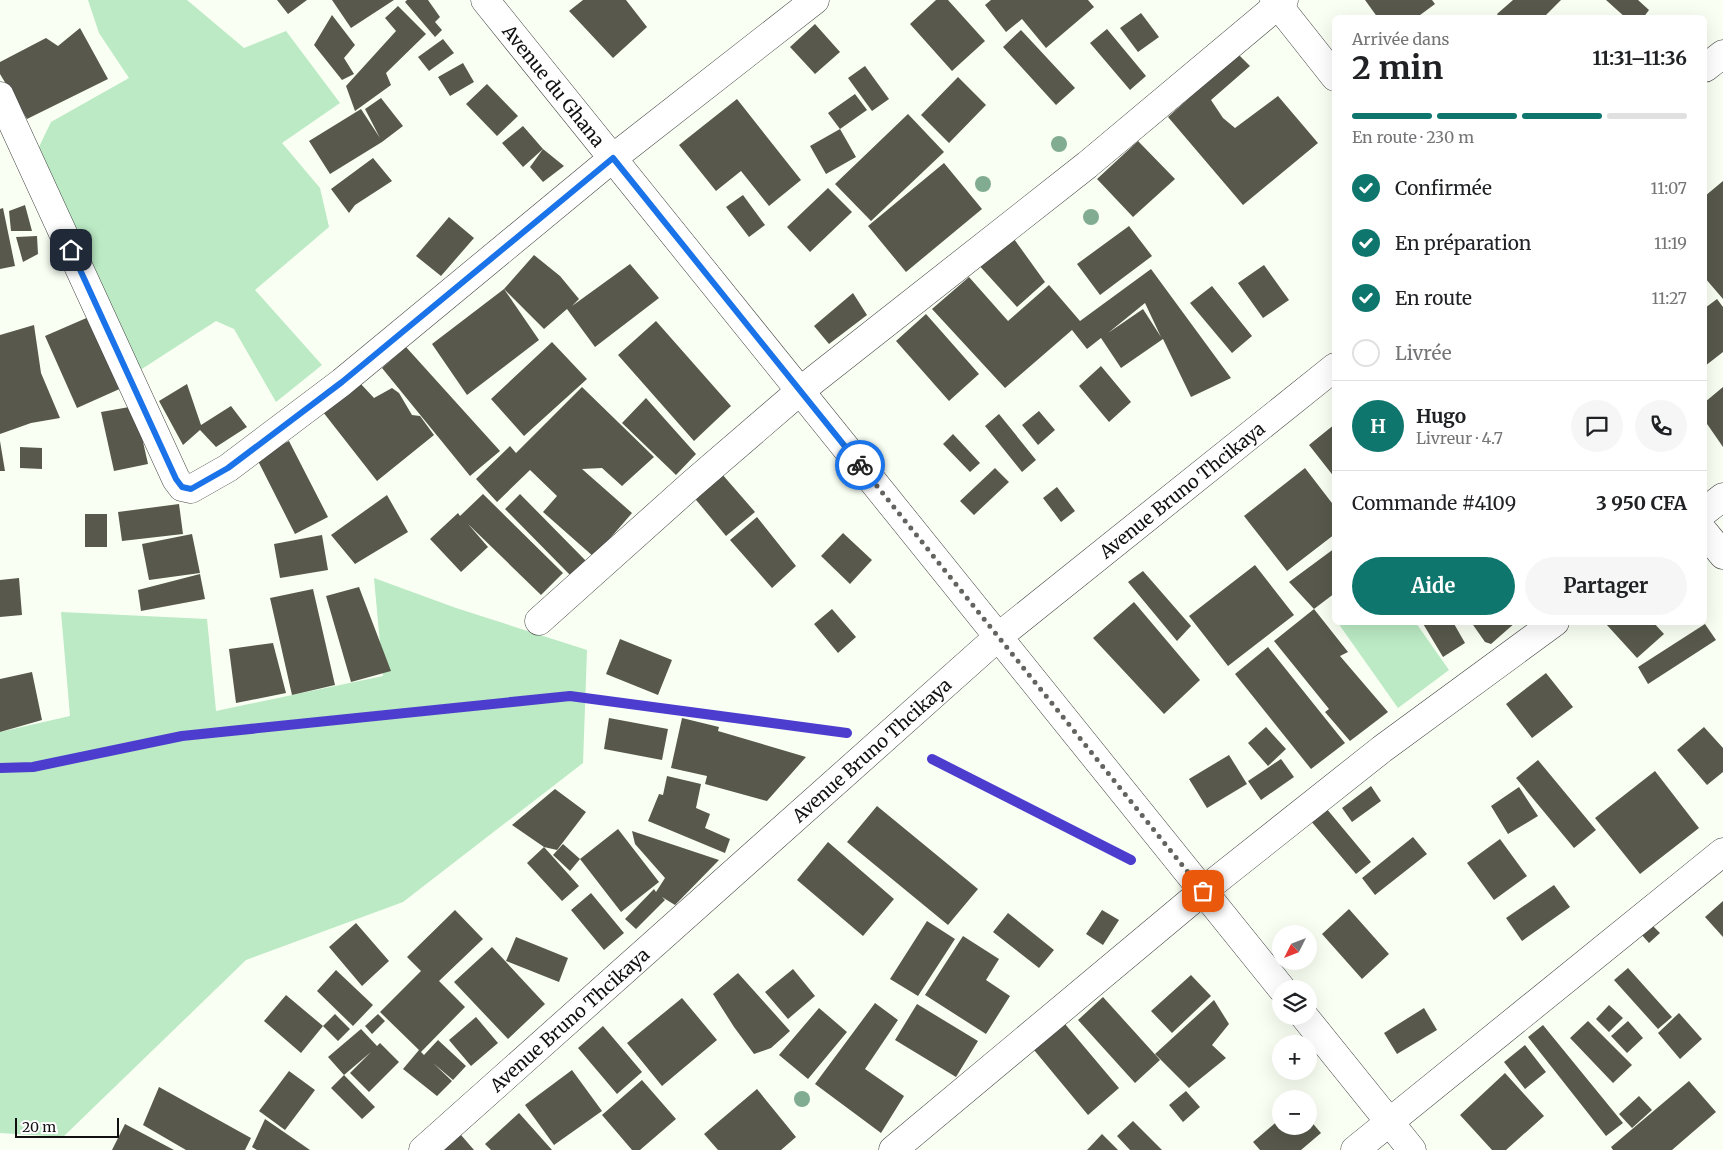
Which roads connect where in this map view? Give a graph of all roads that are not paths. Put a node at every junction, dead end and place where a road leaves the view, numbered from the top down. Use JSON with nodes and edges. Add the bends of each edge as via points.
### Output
{"nodes":[{"id":1,"x":484,"y":0,"type":"edge"},
{"id":2,"x":815,"y":0,"type":"edge"},
{"id":3,"x":1279,"y":2,"type":"edge"},
{"id":4,"x":1723,"y":54,"type":"edge"},
{"id":5,"x":1707,"y":66,"type":"edge"},
{"id":6,"x":1332,"y":73,"type":"edge"},
{"id":7,"x":0,"y":96,"type":"edge"},
{"id":8,"x":613,"y":158,"type":"junction"},
{"id":9,"x":1332,"y":368,"type":"edge"},
{"id":10,"x":800,"y":391,"type":"junction"},
{"id":11,"x":1723,"y":497,"type":"edge"},
{"id":12,"x":1707,"y":509,"type":"edge"},
{"id":13,"x":1707,"y":535,"type":"edge"},
{"id":14,"x":1723,"y":555,"type":"edge"},
{"id":15,"x":539,"y":621,"type":"dead end"},
{"id":16,"x":1551,"y":625,"type":"edge"},
{"id":17,"x":998,"y":637,"type":"junction"},
{"id":18,"x":1723,"y":852,"type":"edge"},
{"id":19,"x":1203,"y":891,"type":"junction"},
{"id":20,"x":1275,"y":980,"type":"edge"},
{"id":21,"x":1311,"y":1025,"type":"edge"},
{"id":22,"x":1389,"y":1121,"type":"junction"},
{"id":23,"x":423,"y":1150,"type":"edge"},
{"id":24,"x":893,"y":1150,"type":"edge"},
{"id":25,"x":1355,"y":1150,"type":"edge"},
{"id":26,"x":1412,"y":1150,"type":"edge"}],
"edges":[{"from":1,"to":8,"type":"street","name":"Avenue du Ghana"},
{"from":2,"to":8,"type":"street"},
{"from":3,"to":6,"type":"street"},
{"from":3,"to":10,"type":"street","via":[[1087,165]]},
{"from":4,"to":5,"type":"street"},
{"from":7,"to":8,"type":"street","via":[[176,479],[182,487],[191,489],[228,468],[334,388]]},
{"from":8,"to":10,"type":"street","name":"Avenue du Ghana"},
{"from":9,"to":17,"type":"street","name":"Avenue Bruno Thcikaya"},
{"from":10,"to":15,"type":"street"},
{"from":10,"to":17,"type":"street","name":"Avenue du Ghana"},
{"from":11,"to":12,"type":"street"},
{"from":13,"to":14,"type":"street"},
{"from":16,"to":19,"type":"street","via":[[1382,749]]},
{"from":17,"to":19,"type":"street","name":"Avenue du Ghana"},
{"from":17,"to":23,"type":"street","name":"Avenue Bruno Thcikaya"},
{"from":18,"to":22,"type":"street"},
{"from":19,"to":20,"type":"street","name":"Avenue du Ghana"},
{"from":19,"to":24,"type":"street"},
{"from":21,"to":22,"type":"street"},
{"from":22,"to":25,"type":"street"},
{"from":22,"to":26,"type":"street"}]}
